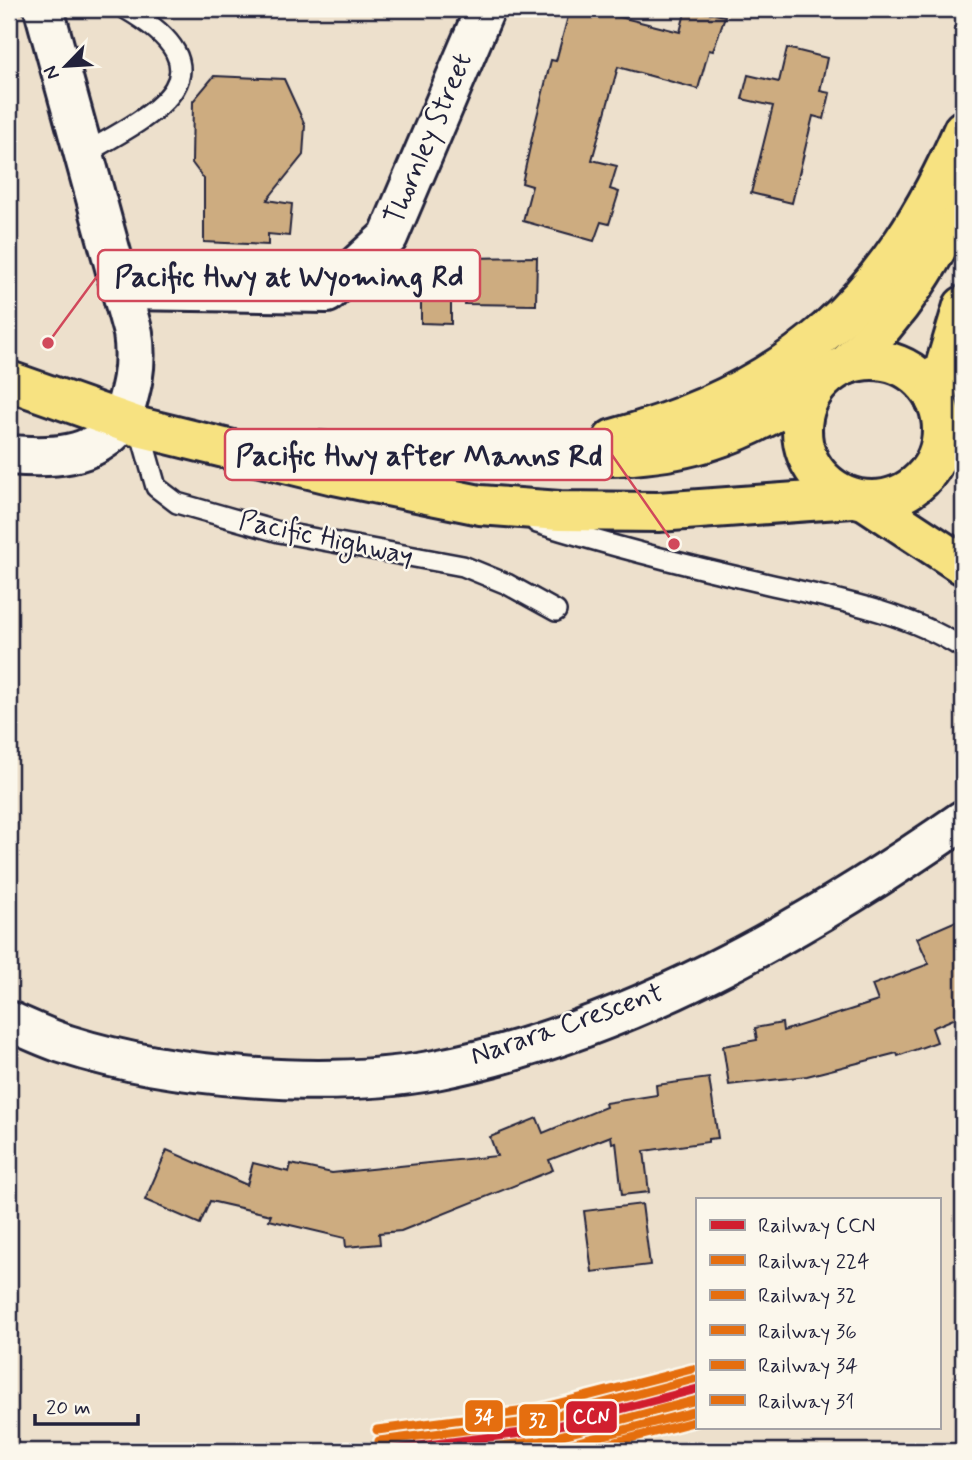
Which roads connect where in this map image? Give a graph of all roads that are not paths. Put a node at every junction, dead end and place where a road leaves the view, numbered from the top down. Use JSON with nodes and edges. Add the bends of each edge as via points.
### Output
{"nodes":[{"id":1,"x":44,"y":9,"type":"edge"},
{"id":2,"x":126,"y":9,"type":"edge"},
{"id":3,"x":485,"y":9,"type":"edge"},
{"id":4,"x":963,"y":130,"type":"edge"},
{"id":5,"x":85,"y":153,"type":"junction"},
{"id":6,"x":963,"y":188,"type":"edge"},
{"id":7,"x":122,"y":290,"type":"junction"},
{"id":8,"x":963,"y":306,"type":"edge"},
{"id":9,"x":835,"y":372,"type":"junction"},
{"id":10,"x":9,"y":381,"type":"edge"},
{"id":11,"x":938,"y":408,"type":"junction"},
{"id":12,"x":130,"y":425,"type":"junction"},
{"id":13,"x":193,"y":440,"type":"junction"},
{"id":14,"x":963,"y":449,"type":"edge"},
{"id":15,"x":9,"y":455,"type":"edge"},
{"id":16,"x":529,"y":457,"type":"junction"},
{"id":17,"x":859,"y":499,"type":"junction"},
{"id":18,"x":480,"y":505,"type":"junction"},
{"id":19,"x":963,"y":565,"type":"edge"},
{"id":20,"x":556,"y":611,"type":"dead end"},
{"id":21,"x":963,"y":648,"type":"edge"},
{"id":22,"x":963,"y":820,"type":"edge"},
{"id":23,"x":9,"y":1021,"type":"edge"}],
"edges":[{"from":1,"to":5,"type":"street"},
{"from":2,"to":5,"type":"lane","via":[[170,41],[180,71],[170,97],[146,119]]},
{"from":3,"to":7,"type":"street","name":"Thornley Street","via":[[388,237],[327,293]]},
{"from":4,"to":16,"type":"main road","via":[[935,192],[886,269],[835,325],[806,348],[743,390],[694,413],[612,439]]},
{"from":5,"to":7,"type":"street"},
{"from":6,"to":9,"type":"main road","via":[[939,246],[920,276],[885,324]]},
{"from":7,"to":12,"type":"street","via":[[137,365]]},
{"from":8,"to":11,"type":"main road"},
{"from":9,"to":11,"type":"main road","via":[[880,360],[897,365],[913,373]]},
{"from":9,"to":16,"type":"main road","via":[[786,406],[711,441],[634,454]]},
{"from":9,"to":17,"type":"main road","via":[[813,391],[802,422],[806,454],[824,482]]},
{"from":10,"to":12,"type":"main road"},
{"from":11,"to":14,"type":"main road"},
{"from":11,"to":17,"type":"main road","via":[[940,449],[925,477],[898,496]]},
{"from":12,"to":13,"type":"main road"},
{"from":12,"to":15,"type":"street","via":[[82,451],[58,457]]},
{"from":12,"to":20,"type":"lane","name":"Pacific Highway","via":[[156,487],[177,503],[279,532],[463,566]]},
{"from":13,"to":16,"type":"main road","via":[[360,454]]},
{"from":13,"to":18,"type":"main road"},
{"from":17,"to":18,"type":"main road","via":[[657,512]]},
{"from":17,"to":19,"type":"main road"},
{"from":18,"to":21,"type":"lane","via":[[602,544],[876,611],[923,627]]},
{"from":22,"to":23,"type":"street","name":"Narara Crescent","via":[[828,909],[711,972],[519,1048],[433,1070],[331,1079],[230,1076],[67,1045]]}]}
